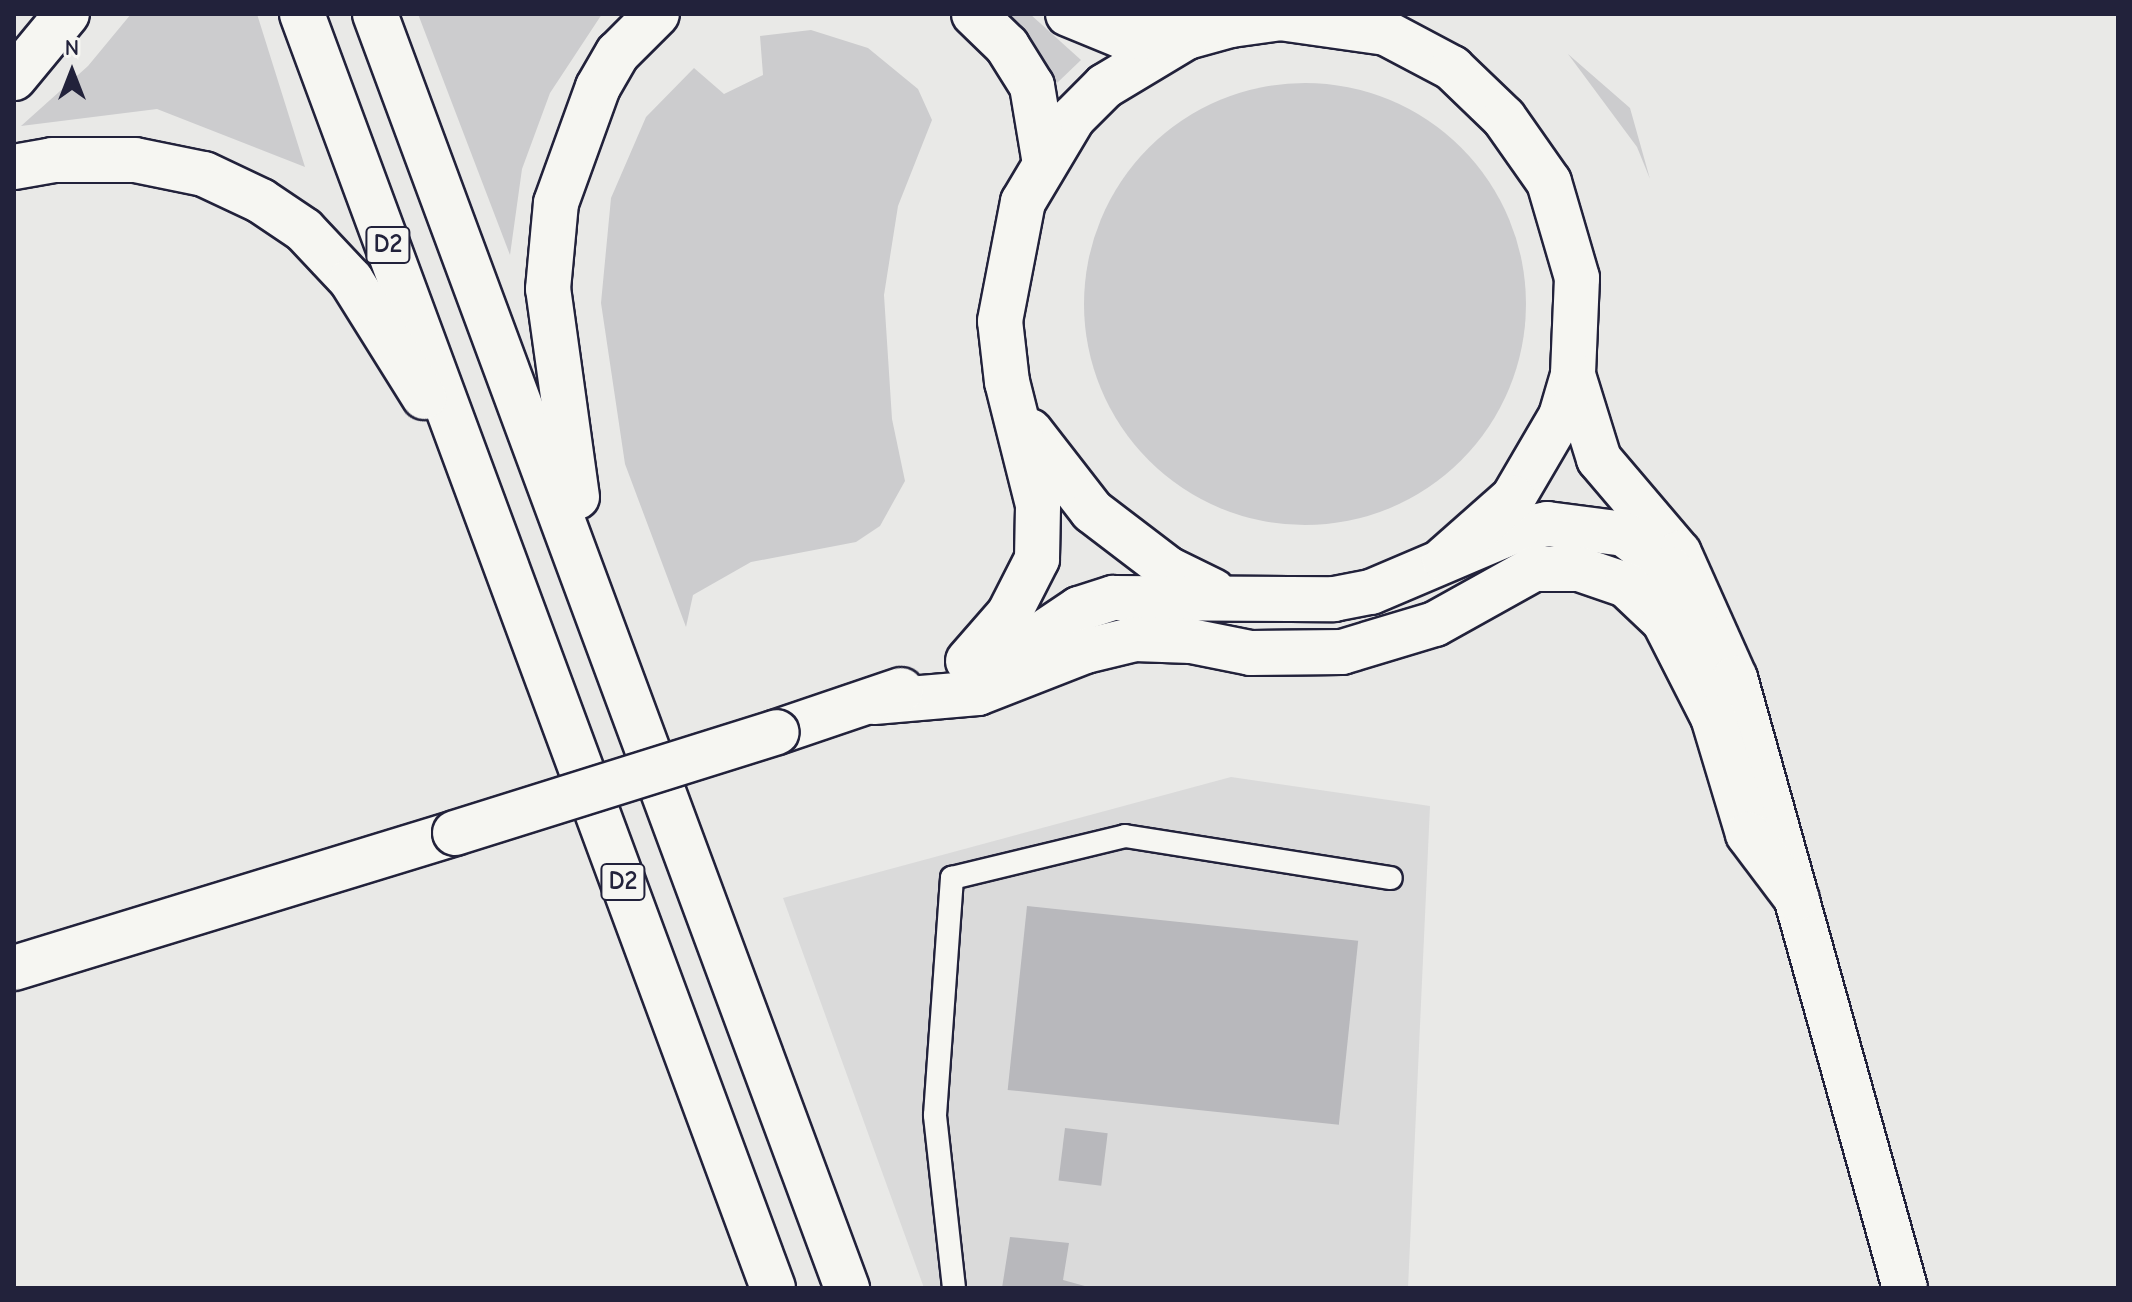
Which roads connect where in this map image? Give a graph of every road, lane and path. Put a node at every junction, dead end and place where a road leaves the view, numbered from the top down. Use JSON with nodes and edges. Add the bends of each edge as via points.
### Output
{"nodes":[{"id":1,"x":67,"y":14,"type":"edge"},
{"id":2,"x":302,"y":14,"type":"edge"},
{"id":3,"x":375,"y":14,"type":"edge"},
{"id":4,"x":657,"y":14,"type":"edge"},
{"id":5,"x":974,"y":14,"type":"edge"},
{"id":6,"x":1068,"y":14,"type":"edge"},
{"id":7,"x":1419,"y":14,"type":"edge"},
{"id":8,"x":1283,"y":16,"type":"edge"},
{"id":9,"x":1187,"y":37,"type":"junction"},
{"id":10,"x":1452,"y":68,"type":"junction"},
{"id":11,"x":14,"y":78,"type":"edge"},
{"id":12,"x":1044,"y":158,"type":"junction"},
{"id":13,"x":14,"y":167,"type":"edge"},
{"id":14,"x":1573,"y":375,"type":"junction"},
{"id":15,"x":1013,"y":402,"type":"junction"},
{"id":16,"x":474,"y":476,"type":"junction"},
{"id":17,"x":1444,"y":559,"type":"junction"},
{"id":18,"x":1233,"y":600,"type":"junction"},
{"id":19,"x":1700,"y":602,"type":"junction"},
{"id":20,"x":968,"y":661,"type":"junction"},
{"id":21,"x":617,"y":663,"type":"junction"},
{"id":22,"x":874,"y":702,"type":"junction"},
{"id":23,"x":1391,"y":878,"type":"dead end"},
{"id":24,"x":1797,"y":899,"type":"junction"},
{"id":25,"x":14,"y":968,"type":"edge"},
{"id":26,"x":773,"y":1288,"type":"edge"},
{"id":27,"x":847,"y":1288,"type":"edge"},
{"id":28,"x":954,"y":1288,"type":"edge"},
{"id":29,"x":1905,"y":1288,"type":"edge"}],
"edges":[{"from":1,"to":11,"type":"main road"},
{"from":2,"to":16,"type":"main road","number":"D2"},
{"from":3,"to":21,"type":"main road","number":"D2"},
{"from":4,"to":21,"type":"main road","via":[[618,53],[581,122],[550,246],[548,289],[567,447]]},
{"from":5,"to":12,"type":"main road","via":[[1007,46],[1032,86]]},
{"from":6,"to":9,"type":"main road","via":[[1122,36]]},
{"from":7,"to":10,"type":"main road"},
{"from":8,"to":9,"type":"main road"},
{"from":8,"to":10,"type":"main road","via":[[1386,33]]},
{"from":9,"to":12,"type":"main road","via":[[1105,86]]},
{"from":10,"to":14,"type":"main road","via":[[1504,118],[1553,193],[1577,278]]},
{"from":12,"to":15,"type":"main road","via":[[1023,202],[1002,287],[1002,355]]},
{"from":13,"to":16,"type":"main road","via":[[52,160],[135,160],[204,174],[261,201],[304,230],[351,280]]},
{"from":14,"to":17,"type":"main road","via":[[1561,416],[1513,498]]},
{"from":14,"to":19,"type":"main road","via":[[1588,435],[1607,473],[1679,553]]},
{"from":15,"to":18,"type":"main road","via":[[1066,484],[1092,511],[1168,569]]},
{"from":15,"to":20,"type":"main road","via":[[1038,505],[1037,559],[1009,614]]},
{"from":16,"to":26,"type":"main road","number":"D2"},
{"from":17,"to":18,"type":"main road","via":[[1371,592],[1297,603]]},
{"from":17,"to":19,"type":"main road","via":[[1517,530],[1599,526],[1649,550]]},
{"from":18,"to":20,"type":"main road","via":[[1151,594],[1113,598],[1079,609],[1040,635]]},
{"from":19,"to":24,"type":"main road","via":[[1735,678]]},
{"from":20,"to":22,"type":"main road"},
{"from":21,"to":27,"type":"main road","number":"D2"},
{"from":22,"to":24,"type":"main road","via":[[978,693],[1086,651],[1135,639],[1273,655],[1355,650],[1435,624],[1534,569],[1579,569],[1626,585],[1664,621],[1713,717],[1748,834]]},
{"from":22,"to":25,"type":"main road","bridge":true},
{"from":23,"to":28,"type":"lane","via":[[1125,836],[952,878],[935,1115]]},
{"from":24,"to":29,"type":"main road"}]}
